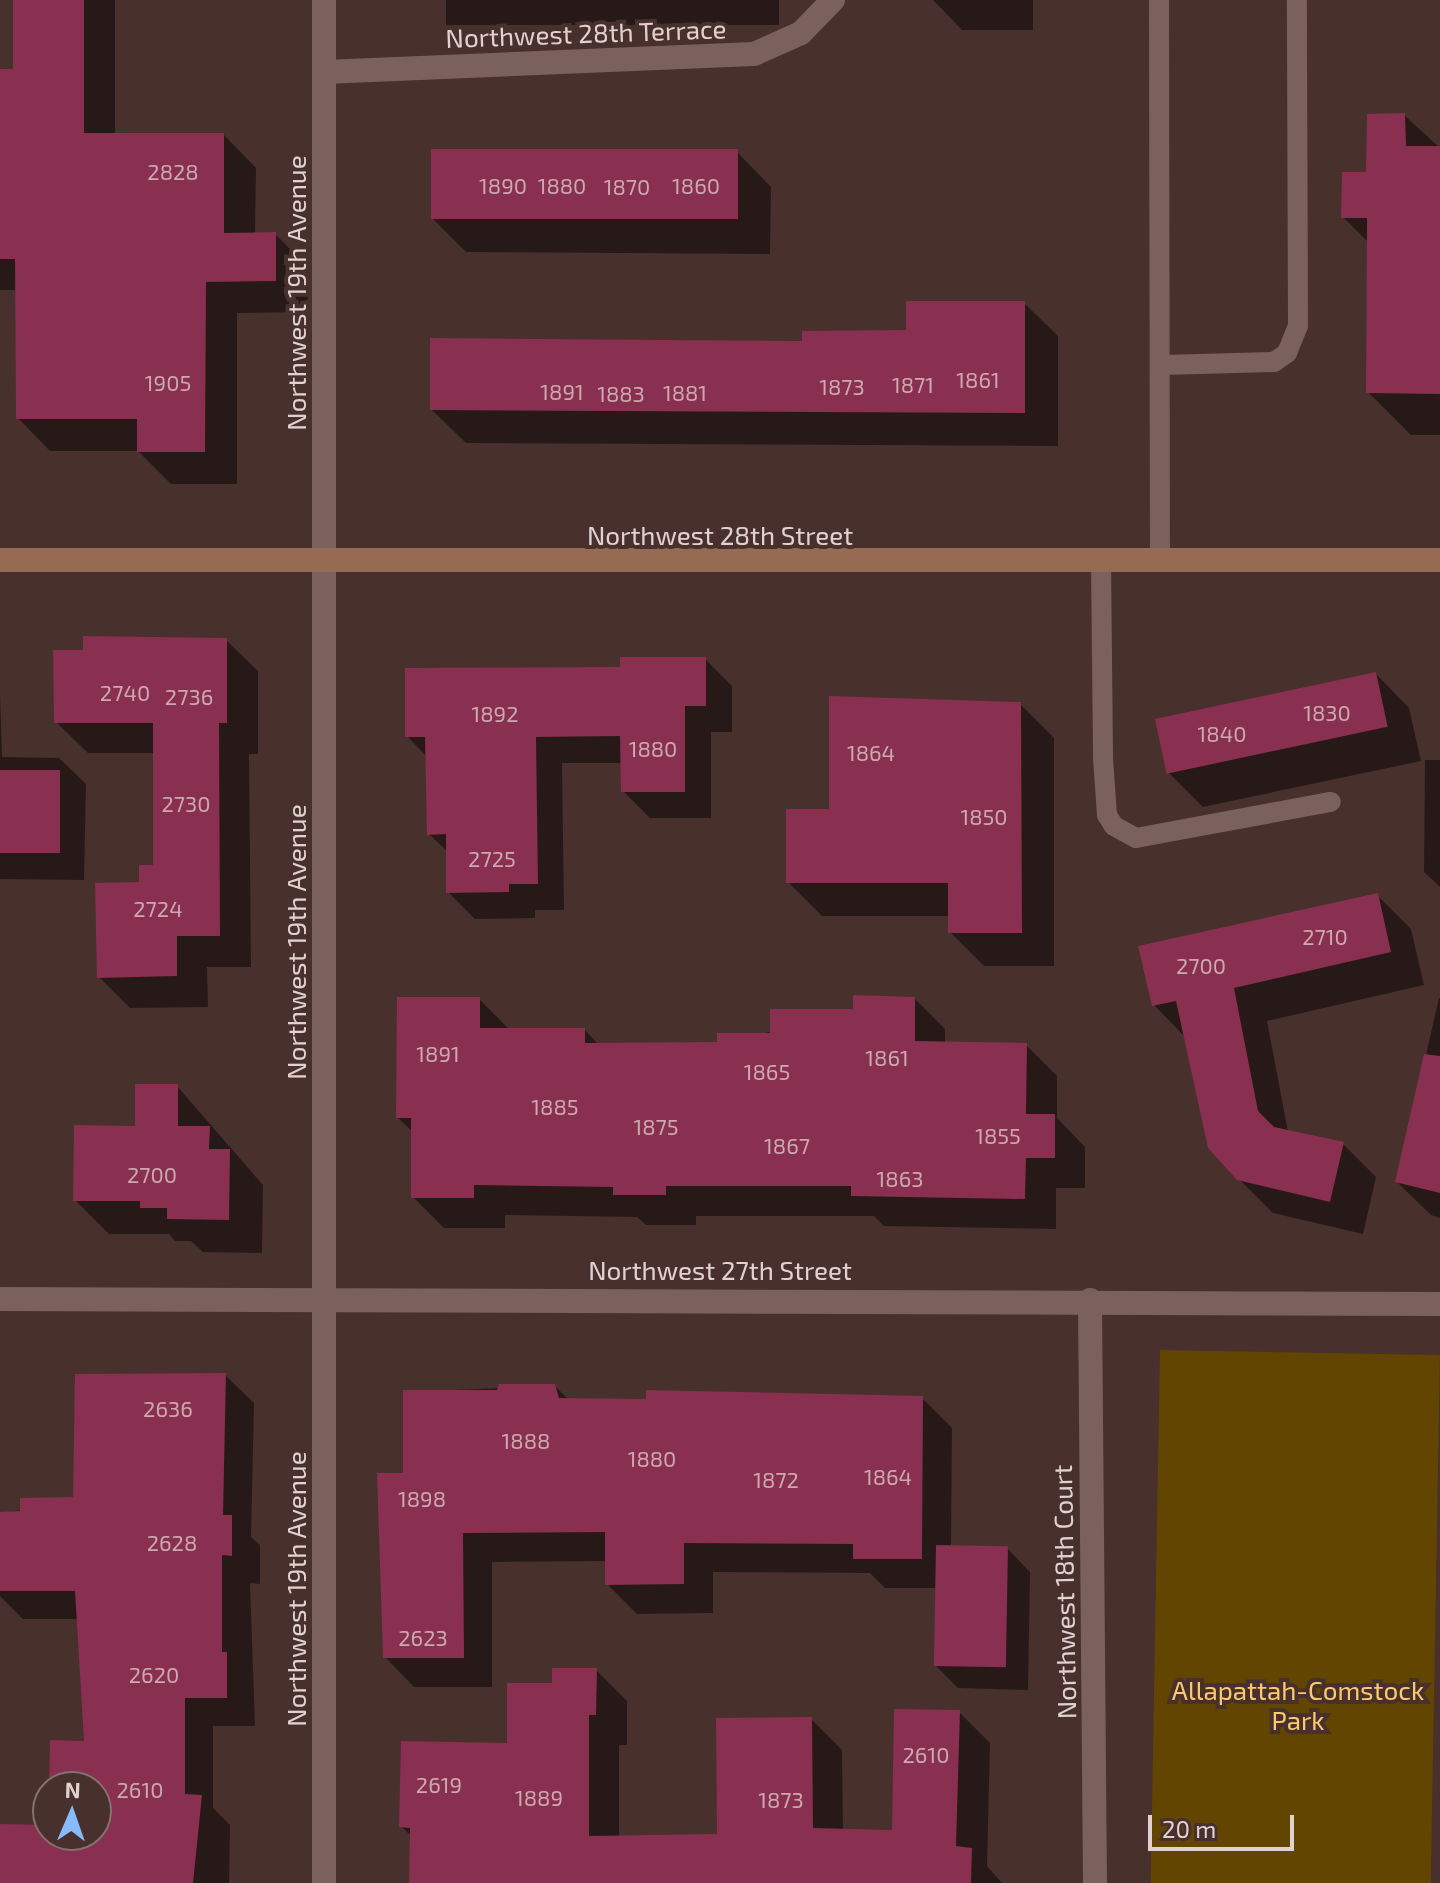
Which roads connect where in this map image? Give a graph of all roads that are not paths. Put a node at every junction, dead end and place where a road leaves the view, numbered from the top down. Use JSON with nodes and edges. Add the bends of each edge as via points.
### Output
{"nodes":[{"id":1,"x":324,"y":0,"type":"edge"},
{"id":2,"x":1159,"y":0,"type":"edge"},
{"id":3,"x":1297,"y":0,"type":"edge"},
{"id":4,"x":833,"y":1,"type":"edge"},
{"id":5,"x":324,"y":72,"type":"junction"},
{"id":6,"x":1162,"y":365,"type":"junction"},
{"id":7,"x":0,"y":560,"type":"edge"},
{"id":8,"x":1440,"y":560,"type":"edge"},
{"id":9,"x":1160,"y":561,"type":"junction"},
{"id":10,"x":1101,"y":562,"type":"junction"},
{"id":11,"x":324,"y":564,"type":"junction"},
{"id":12,"x":1331,"y":802,"type":"dead end"},
{"id":13,"x":324,"y":1297,"type":"junction"},
{"id":14,"x":0,"y":1299,"type":"edge"},
{"id":15,"x":1090,"y":1300,"type":"junction"},
{"id":16,"x":1440,"y":1304,"type":"edge"},
{"id":17,"x":324,"y":1883,"type":"edge"},
{"id":18,"x":1095,"y":1883,"type":"edge"}],
"edges":[{"from":1,"to":5,"type":"street","name":"Northwest 19th Avenue"},
{"from":2,"to":6,"type":"lane"},
{"from":3,"to":6,"type":"lane","via":[[1298,326],[1287,353],[1274,362]]},
{"from":4,"to":5,"type":"street","name":"Northwest 28th Terrace","via":[[801,33],[754,54]]},
{"from":5,"to":11,"type":"street","name":"Northwest 19th Avenue"},
{"from":6,"to":9,"type":"lane"},
{"from":7,"to":11,"type":"street","name":"Northwest 28th Street"},
{"from":8,"to":9,"type":"street","name":"Northwest 28th Street"},
{"from":9,"to":10,"type":"street","name":"Northwest 28th Street"},
{"from":10,"to":11,"type":"street","name":"Northwest 28th Street"},
{"from":10,"to":12,"type":"lane","via":[[1103,758],[1107,815],[1114,826],[1136,838]]},
{"from":11,"to":13,"type":"street","name":"Northwest 19th Avenue"},
{"from":13,"to":14,"type":"street","name":"Northwest 27th Street"},
{"from":13,"to":15,"type":"street","name":"Northwest 27th Street"},
{"from":13,"to":17,"type":"street","name":"Northwest 19th Avenue"},
{"from":15,"to":16,"type":"street","name":"Northwest 27th Street"},
{"from":15,"to":18,"type":"street","name":"Northwest 18th Court"}]}
